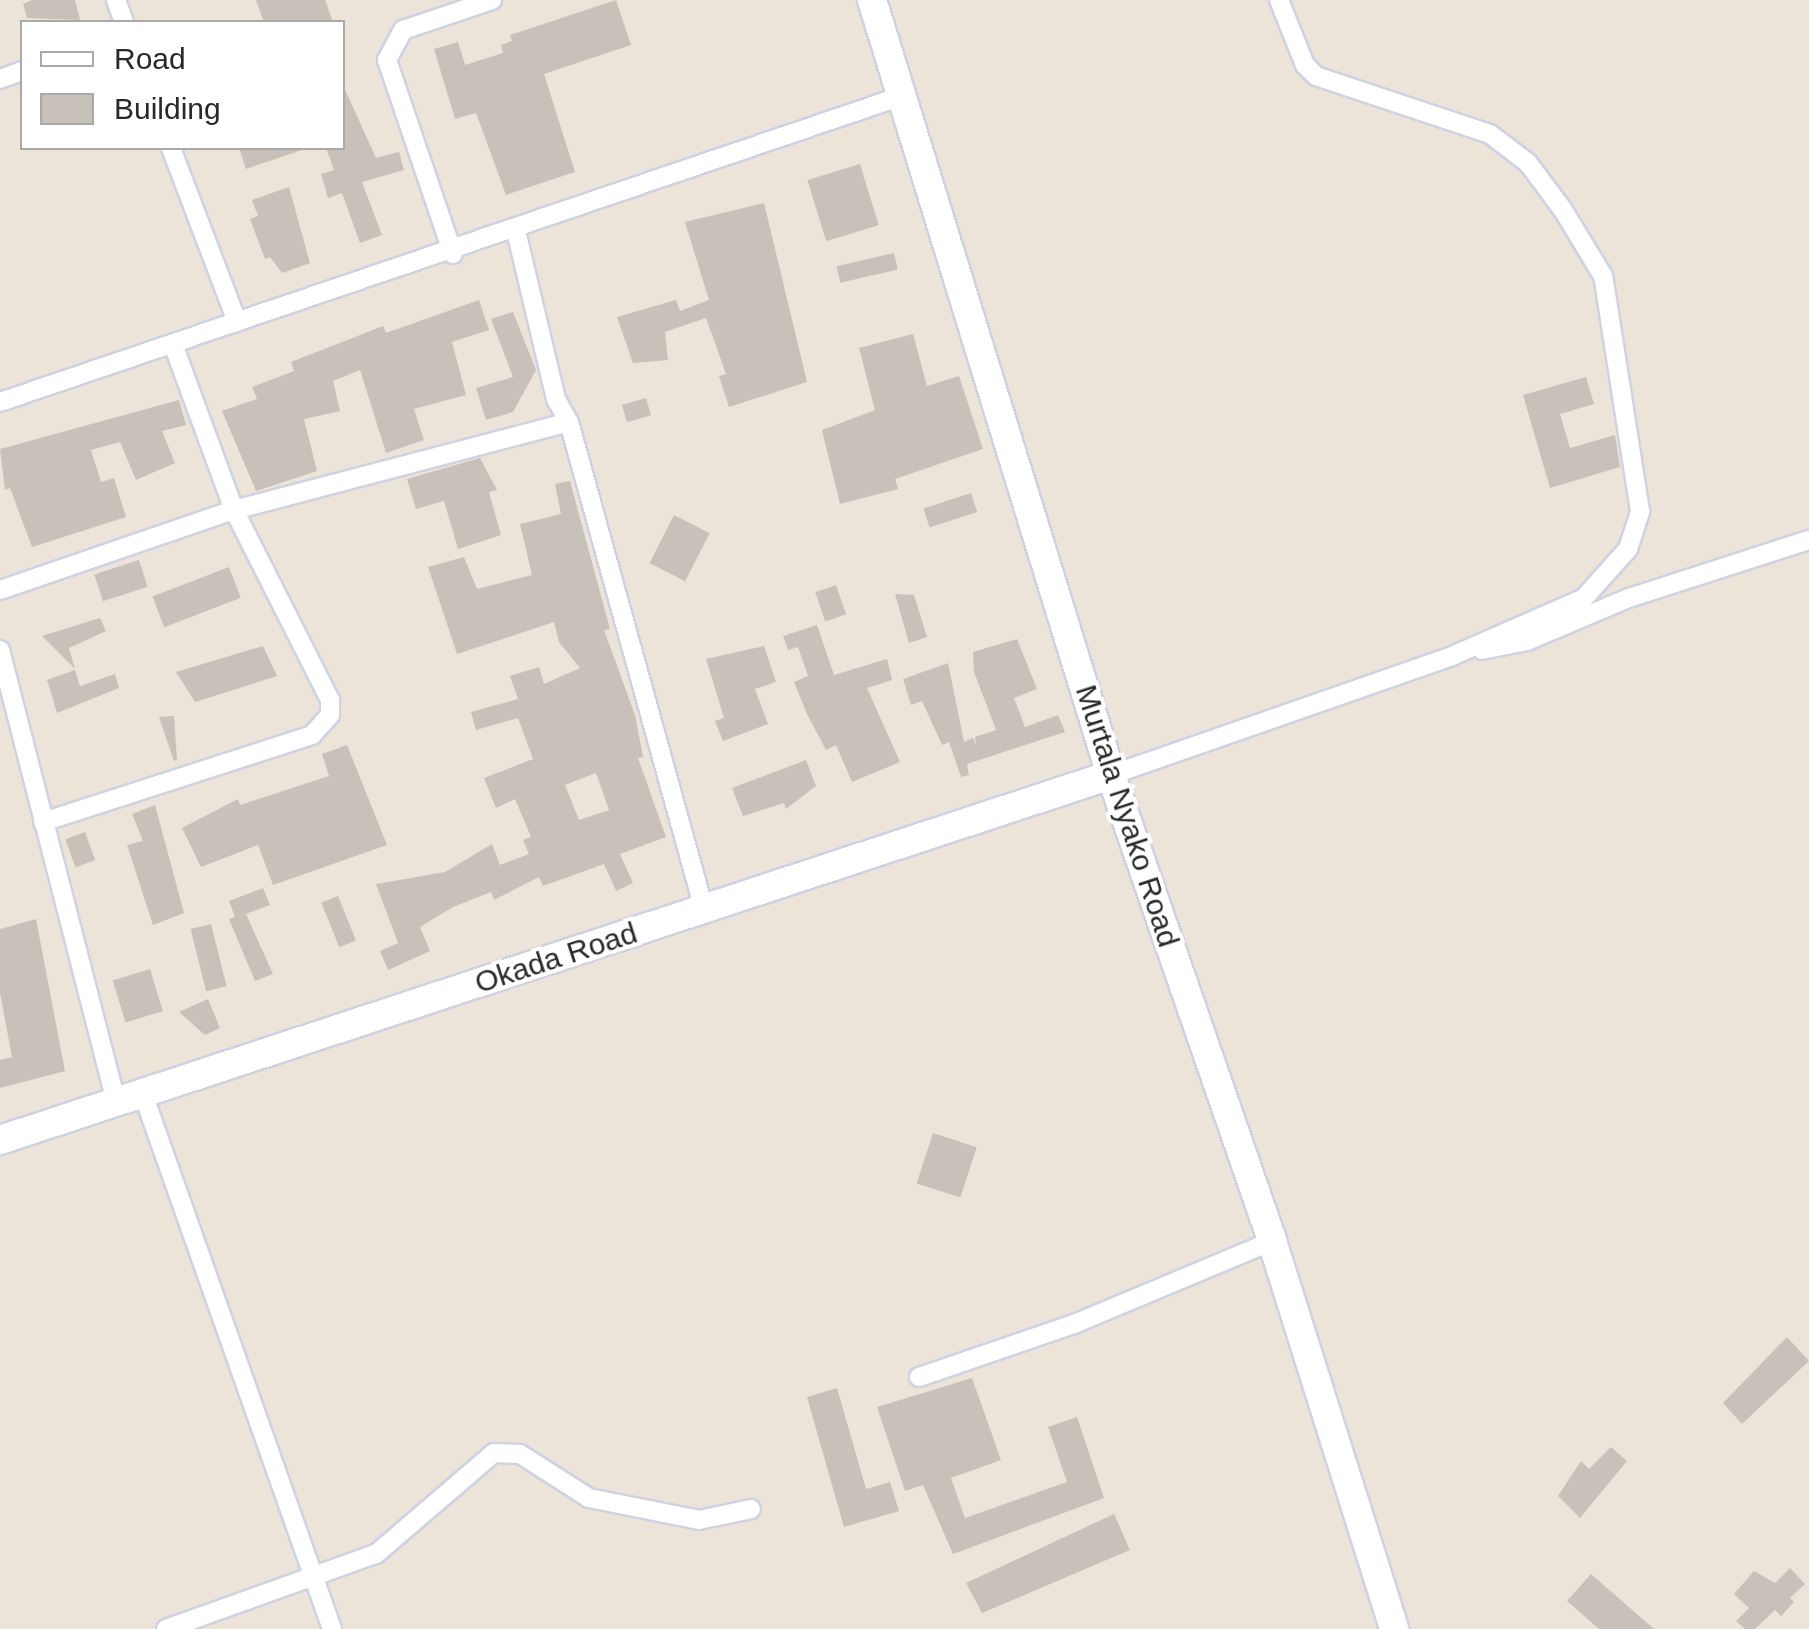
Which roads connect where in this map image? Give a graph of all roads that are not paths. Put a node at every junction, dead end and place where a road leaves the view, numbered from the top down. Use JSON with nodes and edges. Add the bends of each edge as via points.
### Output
{"nodes":[{"id":1,"x":492,"y":0,"type":"edge"},
{"id":2,"x":872,"y":0,"type":"edge"},
{"id":3,"x":1279,"y":0,"type":"edge"},
{"id":4,"x":902,"y":96,"type":"junction"},
{"id":5,"x":172,"y":150,"type":"edge"},
{"id":6,"x":516,"y":231,"type":"junction"},
{"id":7,"x":453,"y":254,"type":"junction"},
{"id":8,"x":237,"y":322,"type":"junction"},
{"id":9,"x":173,"y":344,"type":"junction"},
{"id":10,"x":0,"y":402,"type":"edge"},
{"id":11,"x":569,"y":422,"type":"junction"},
{"id":12,"x":234,"y":510,"type":"junction"},
{"id":13,"x":1809,"y":540,"type":"edge"},
{"id":14,"x":0,"y":590,"type":"edge"},
{"id":15,"x":0,"y":650,"type":"edge"},
{"id":16,"x":1452,"y":656,"type":"junction"},
{"id":17,"x":1111,"y":774,"type":"junction"},
{"id":18,"x":43,"y":822,"type":"junction"},
{"id":19,"x":704,"y":909,"type":"junction"},
{"id":20,"x":130,"y":1098,"type":"junction"},
{"id":21,"x":0,"y":1140,"type":"edge"},
{"id":22,"x":1272,"y":1241,"type":"junction"},
{"id":23,"x":919,"y":1377,"type":"dead end"},
{"id":24,"x":751,"y":1509,"type":"dead end"},
{"id":25,"x":313,"y":1574,"type":"junction"},
{"id":26,"x":166,"y":1629,"type":"edge"},
{"id":27,"x":332,"y":1629,"type":"edge"},
{"id":28,"x":1394,"y":1629,"type":"edge"}],
"edges":[{"from":1,"to":7,"type":"street","via":[[403,30],[387,60]]},
{"from":2,"to":4,"type":"street","name":"Murtala Nyako Road"},
{"from":3,"to":16,"type":"street","via":[[1305,65],[1316,76],[1490,134],[1514,150],[1604,276],[1640,511],[1628,549],[1584,598]]},
{"from":4,"to":6,"type":"street"},
{"from":4,"to":17,"type":"street","name":"Murtala Nyako Road"},
{"from":5,"to":8,"type":"street"},
{"from":6,"to":7,"type":"street"},
{"from":6,"to":11,"type":"street","via":[[556,399]]},
{"from":7,"to":8,"type":"street"},
{"from":8,"to":9,"type":"street"},
{"from":9,"to":10,"type":"street"},
{"from":9,"to":12,"type":"street"},
{"from":11,"to":12,"type":"street"},
{"from":11,"to":19,"type":"street"},
{"from":12,"to":14,"type":"street"},
{"from":12,"to":18,"type":"street","via":[[330,700],[323,728]]},
{"from":13,"to":16,"type":"street","via":[[1629,598],[1527,640]]},
{"from":15,"to":18,"type":"street"},
{"from":16,"to":17,"type":"street"},
{"from":17,"to":19,"type":"street","name":"Okada Road"},
{"from":17,"to":22,"type":"street","name":"Murtala Nyako Road"},
{"from":18,"to":20,"type":"street"},
{"from":19,"to":20,"type":"street","name":"Okada Road"},
{"from":20,"to":21,"type":"street","name":"Okada Road"},
{"from":20,"to":25,"type":"street"},
{"from":22,"to":23,"type":"street","via":[[1074,1324]]},
{"from":22,"to":28,"type":"street","name":"Murtala Nyako Road"},
{"from":24,"to":25,"type":"street","via":[[699,1520],[590,1498],[520,1454],[494,1453],[385,1548]]},
{"from":25,"to":26,"type":"street"},
{"from":25,"to":27,"type":"street"}]}
